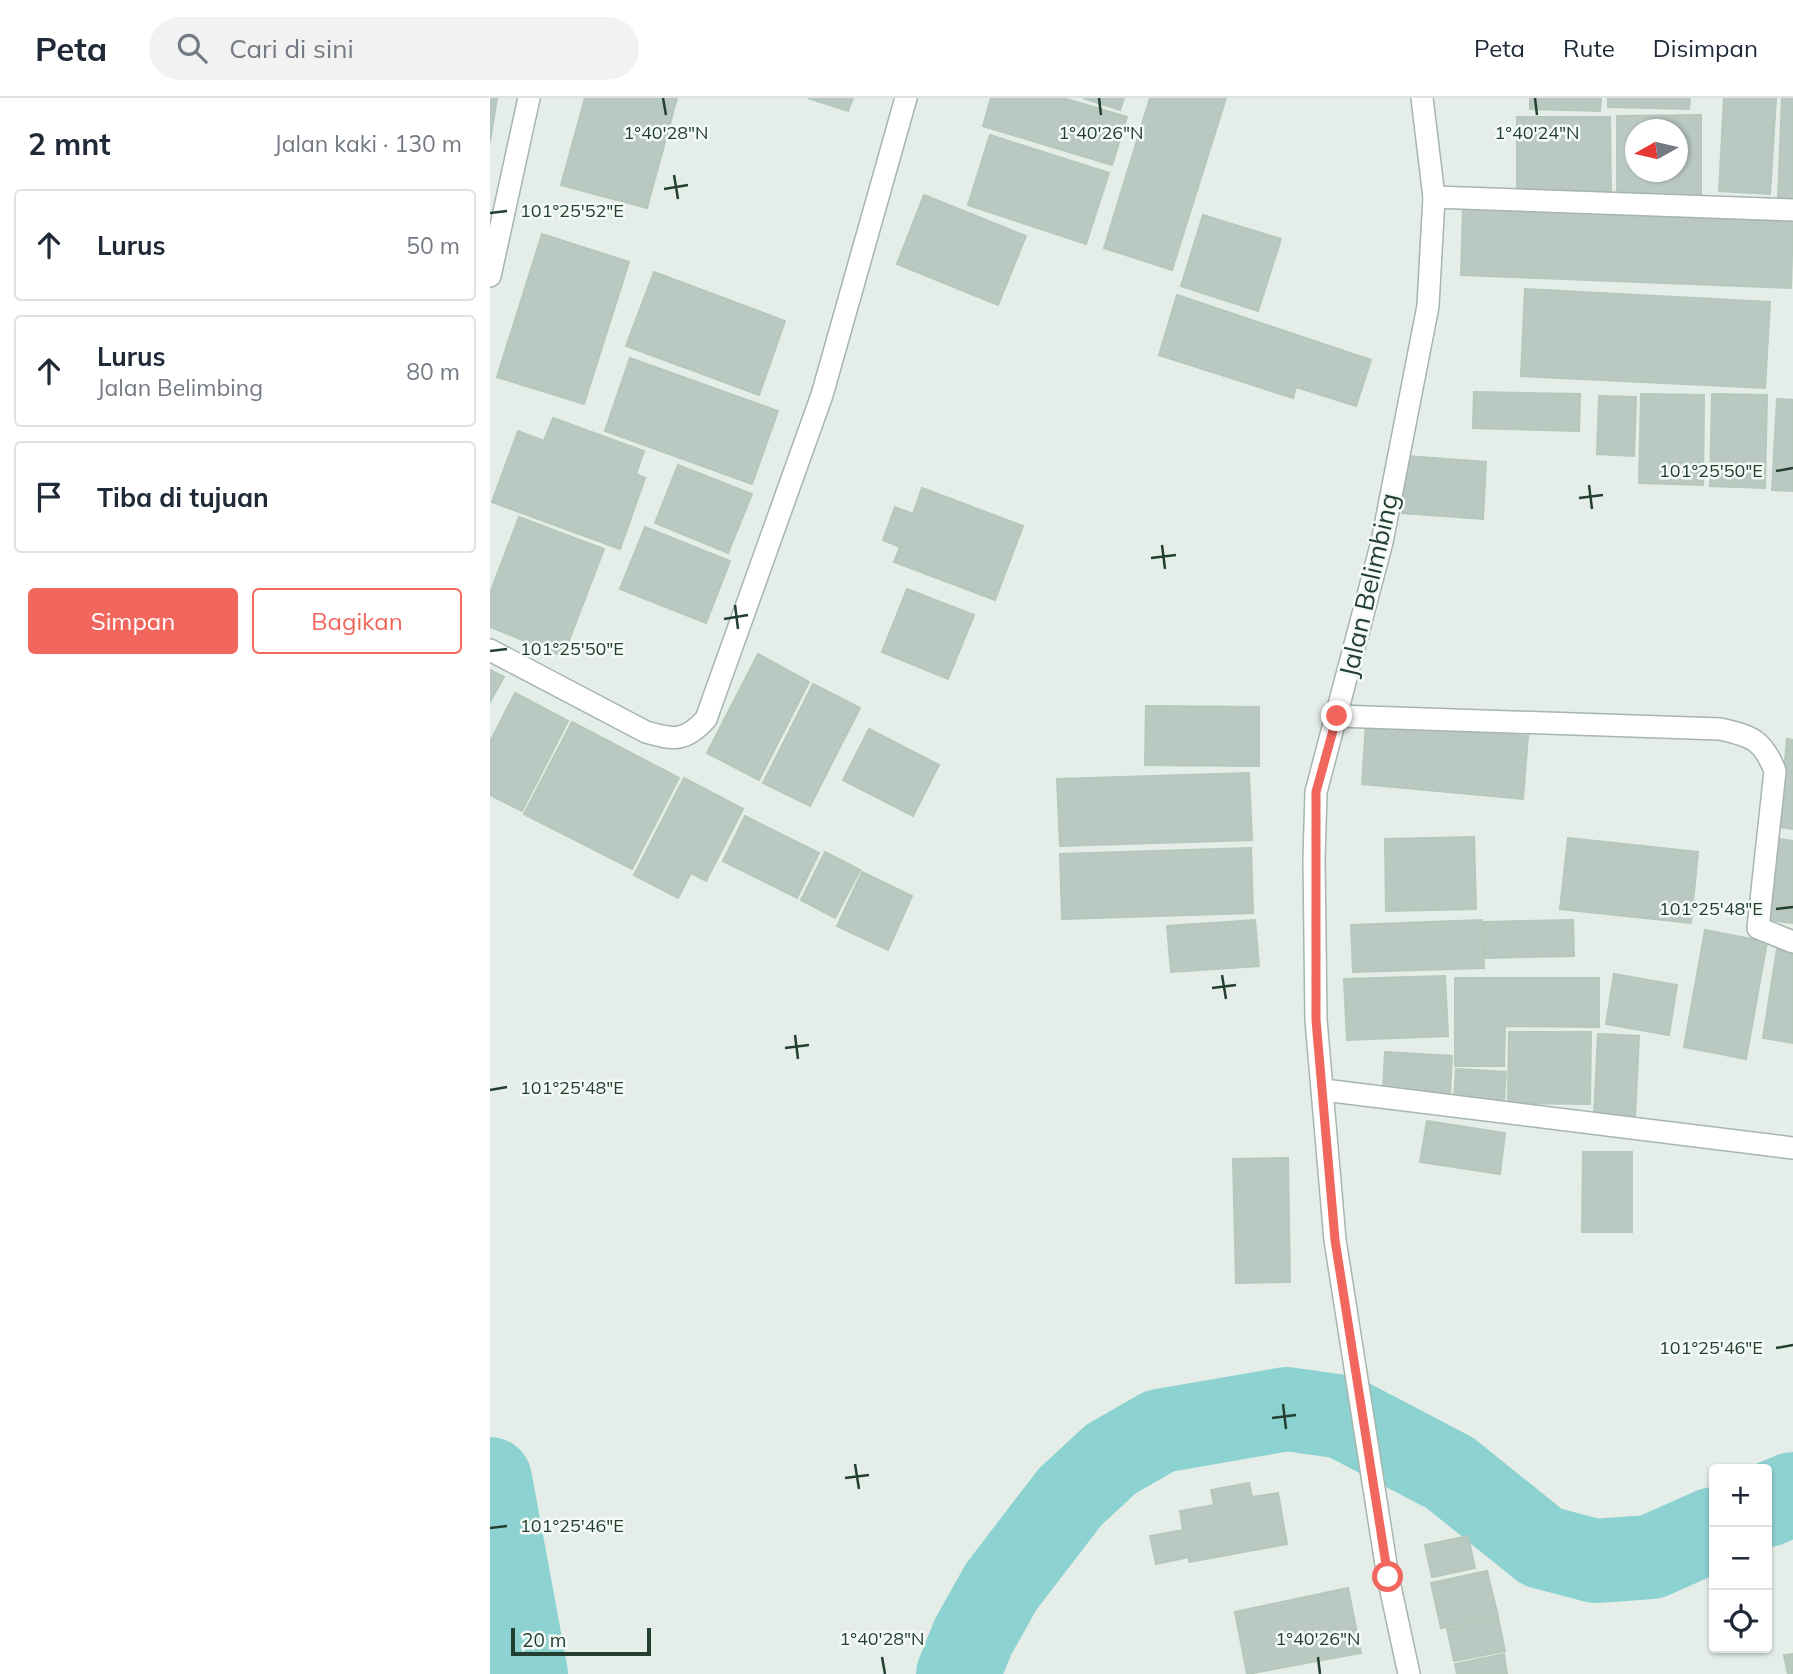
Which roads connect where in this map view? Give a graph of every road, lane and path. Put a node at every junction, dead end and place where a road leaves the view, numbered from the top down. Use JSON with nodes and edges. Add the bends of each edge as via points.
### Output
{"nodes":[{"id":1,"x":529,"y":98,"type":"edge"},
{"id":2,"x":906,"y":98,"type":"edge"},
{"id":3,"x":1423,"y":98,"type":"edge"},
{"id":4,"x":1434,"y":197,"type":"junction"},
{"id":5,"x":1793,"y":209,"type":"edge"},
{"id":6,"x":490,"y":276,"type":"edge"},
{"id":7,"x":490,"y":650,"type":"edge"},
{"id":8,"x":1337,"y":716,"type":"junction"},
{"id":9,"x":1793,"y":942,"type":"edge"},
{"id":10,"x":1324,"y":1090,"type":"junction"},
{"id":11,"x":1793,"y":1148,"type":"edge"},
{"id":12,"x":1409,"y":1674,"type":"edge"}],
"edges":[{"from":1,"to":6,"type":"street"},
{"from":2,"to":7,"type":"street","via":[[822,395],[706,719],[693,734],[671,739],[646,732]]},
{"from":3,"to":4,"type":"street","name":"Jalan Belimbing"},
{"from":4,"to":5,"type":"street"},
{"from":4,"to":8,"type":"street","name":"Jalan Belimbing","via":[[1429,306],[1382,542]]},
{"from":8,"to":9,"type":"street","via":[[1720,729],[1748,735],[1767,750],[1775,771],[1758,928]]},
{"from":8,"to":10,"type":"street","name":"Jalan Belimbing","via":[[1316,792],[1316,1020]]},
{"from":10,"to":11,"type":"street"},
{"from":10,"to":12,"type":"street","name":"Jalan Belimbing","via":[[1335,1240],[1388,1577]]}]}
